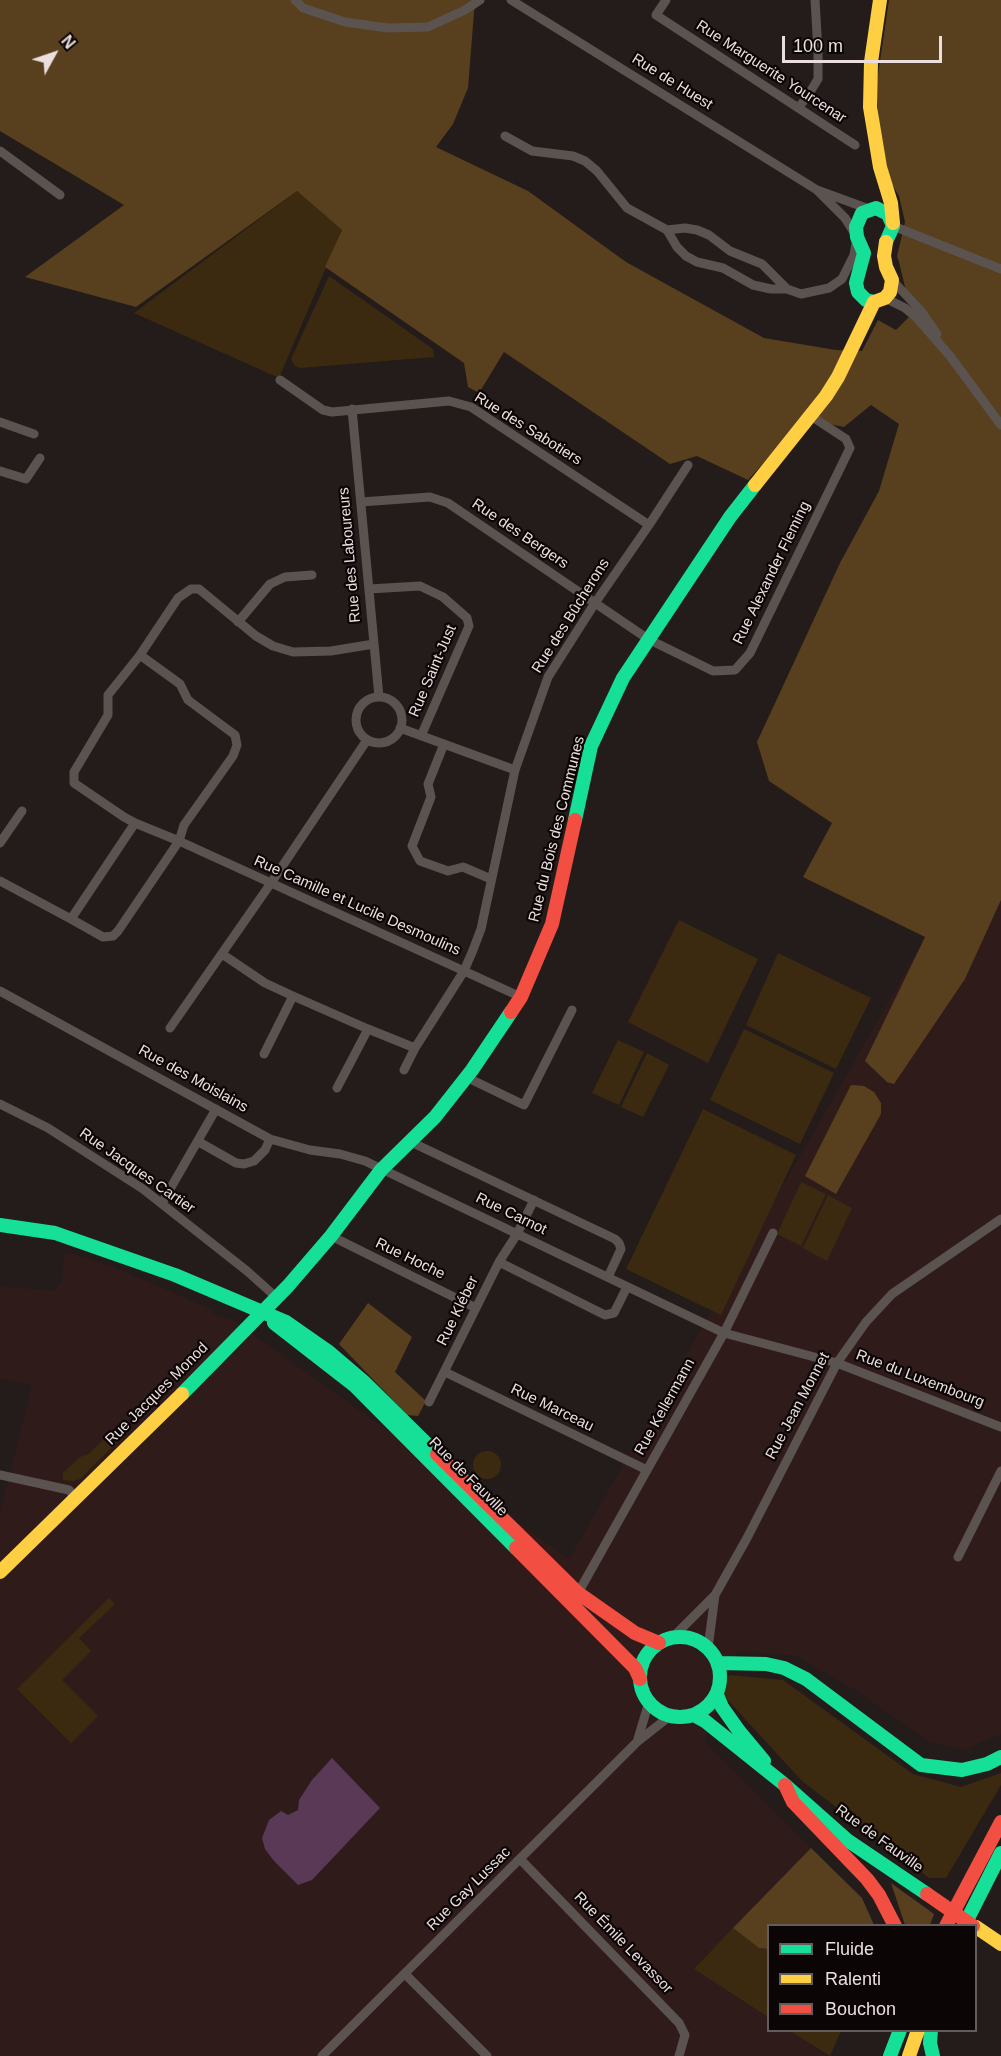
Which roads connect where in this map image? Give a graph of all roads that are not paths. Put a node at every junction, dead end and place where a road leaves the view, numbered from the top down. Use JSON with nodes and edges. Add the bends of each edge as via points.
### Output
{"nodes":[{"id":1,"x":295,"y":0,"type":"edge"},
{"id":2,"x":480,"y":0,"type":"edge"},
{"id":3,"x":511,"y":0,"type":"edge"},
{"id":4,"x":666,"y":0,"type":"edge"},
{"id":5,"x":815,"y":0,"type":"edge"},
{"id":6,"x":880,"y":0,"type":"edge"},
{"id":7,"x":798,"y":108,"type":"junction"},
{"id":8,"x":505,"y":136,"type":"dead end"},
{"id":9,"x":855,"y":145,"type":"dead end"},
{"id":10,"x":0,"y":151,"type":"edge"},
{"id":11,"x":880,"y":167,"type":"junction"},
{"id":12,"x":817,"y":190,"type":"junction"},
{"id":13,"x":60,"y":195,"type":"dead end"},
{"id":14,"x":869,"y":209,"type":"junction"},
{"id":15,"x":893,"y":226,"type":"junction"},
{"id":16,"x":667,"y":230,"type":"junction"},
{"id":17,"x":857,"y":237,"type":"junction"},
{"id":18,"x":1001,"y":269,"type":"edge"},
{"id":19,"x":892,"y":280,"type":"junction"},
{"id":20,"x":836,"y":285,"type":"junction"},
{"id":21,"x":787,"y":289,"type":"junction"},
{"id":22,"x":858,"y":292,"type":"junction"},
{"id":23,"x":880,"y":300,"type":"junction"},
{"id":24,"x":950,"y":356,"type":"junction"},
{"id":25,"x":280,"y":380,"type":"dead end"},
{"id":26,"x":352,"y":409,"type":"junction"},
{"id":27,"x":811,"y":416,"type":"junction"},
{"id":28,"x":0,"y":422,"type":"edge"},
{"id":29,"x":1001,"y":425,"type":"edge"},
{"id":30,"x":34,"y":434,"type":"dead end"},
{"id":31,"x":40,"y":458,"type":"dead end"},
{"id":32,"x":688,"y":465,"type":"dead end"},
{"id":33,"x":0,"y":471,"type":"edge"},
{"id":34,"x":361,"y":502,"type":"junction"},
{"id":35,"x":649,"y":525,"type":"junction"},
{"id":36,"x":312,"y":575,"type":"dead end"},
{"id":37,"x":369,"y":590,"type":"junction"},
{"id":38,"x":595,"y":603,"type":"junction"},
{"id":39,"x":238,"y":622,"type":"junction"},
{"id":40,"x":648,"y":639,"type":"junction"},
{"id":41,"x":374,"y":644,"type":"junction"},
{"id":42,"x":140,"y":655,"type":"junction"},
{"id":43,"x":379,"y":697,"type":"junction"},
{"id":44,"x":400,"y":728,"type":"junction"},
{"id":45,"x":422,"y":736,"type":"junction"},
{"id":46,"x":367,"y":740,"type":"junction"},
{"id":47,"x":444,"y":744,"type":"junction"},
{"id":48,"x":516,"y":770,"type":"junction"},
{"id":49,"x":22,"y":811,"type":"dead end"},
{"id":50,"x":135,"y":823,"type":"junction"},
{"id":51,"x":179,"y":841,"type":"junction"},
{"id":52,"x":0,"y":843,"type":"edge"},
{"id":53,"x":491,"y":879,"type":"junction"},
{"id":54,"x":0,"y":881,"type":"edge"},
{"id":55,"x":271,"y":883,"type":"junction"},
{"id":56,"x":71,"y":919,"type":"junction"},
{"id":57,"x":222,"y":954,"type":"junction"},
{"id":58,"x":464,"y":971,"type":"junction"},
{"id":59,"x":0,"y":991,"type":"edge"},
{"id":60,"x":293,"y":996,"type":"junction"},
{"id":61,"x":521,"y":997,"type":"junction"},
{"id":62,"x":572,"y":1010,"type":"dead end"},
{"id":63,"x":170,"y":1028,"type":"dead end"},
{"id":64,"x":368,"y":1029,"type":"junction"},
{"id":65,"x":415,"y":1048,"type":"junction"},
{"id":66,"x":264,"y":1054,"type":"dead end"},
{"id":67,"x":404,"y":1070,"type":"dead end"},
{"id":68,"x":466,"y":1077,"type":"junction"},
{"id":69,"x":337,"y":1088,"type":"dead end"},
{"id":70,"x":0,"y":1104,"type":"edge"},
{"id":71,"x":216,"y":1109,"type":"junction"},
{"id":72,"x":270,"y":1139,"type":"junction"},
{"id":73,"x":199,"y":1142,"type":"junction"},
{"id":74,"x":411,"y":1142,"type":"junction"},
{"id":75,"x":381,"y":1170,"type":"junction"},
{"id":76,"x":534,"y":1200,"type":"junction"},
{"id":77,"x":162,"y":1203,"type":"junction"},
{"id":78,"x":1001,"y":1219,"type":"edge"},
{"id":79,"x":0,"y":1225,"type":"edge"},
{"id":80,"x":773,"y":1233,"type":"dead end"},
{"id":81,"x":517,"y":1234,"type":"junction"},
{"id":82,"x":331,"y":1236,"type":"junction"},
{"id":83,"x":499,"y":1262,"type":"junction"},
{"id":84,"x":608,"y":1277,"type":"junction"},
{"id":85,"x":627,"y":1287,"type":"junction"},
{"id":86,"x":276,"y":1297,"type":"junction"},
{"id":87,"x":476,"y":1308,"type":"junction"},
{"id":88,"x":261,"y":1312,"type":"junction"},
{"id":89,"x":723,"y":1333,"type":"junction"},
{"id":90,"x":837,"y":1363,"type":"junction"},
{"id":91,"x":445,"y":1372,"type":"junction"},
{"id":92,"x":429,"y":1402,"type":"dead end"},
{"id":93,"x":1001,"y":1427,"type":"edge"},
{"id":94,"x":647,"y":1470,"type":"junction"},
{"id":95,"x":1001,"y":1471,"type":"edge"},
{"id":96,"x":0,"y":1475,"type":"edge"},
{"id":97,"x":75,"y":1498,"type":"junction"},
{"id":98,"x":958,"y":1557,"type":"dead end"},
{"id":99,"x":0,"y":1572,"type":"edge"},
{"id":100,"x":578,"y":1593,"type":"junction"},
{"id":101,"x":716,"y":1595,"type":"junction"},
{"id":102,"x":673,"y":1637,"type":"junction"},
{"id":103,"x":659,"y":1643,"type":"junction"},
{"id":104,"x":708,"y":1648,"type":"junction"},
{"id":105,"x":718,"y":1663,"type":"junction"},
{"id":106,"x":640,"y":1679,"type":"junction"},
{"id":107,"x":717,"y":1695,"type":"junction"},
{"id":108,"x":649,"y":1702,"type":"junction"},
{"id":109,"x":694,"y":1715,"type":"junction"},
{"id":110,"x":670,"y":1716,"type":"junction"},
{"id":111,"x":637,"y":1742,"type":"junction"},
{"id":112,"x":1001,"y":1757,"type":"edge"},
{"id":113,"x":785,"y":1785,"type":"junction"},
{"id":114,"x":1001,"y":1822,"type":"edge"},
{"id":115,"x":1001,"y":1853,"type":"edge"},
{"id":116,"x":520,"y":1859,"type":"junction"},
{"id":117,"x":894,"y":1924,"type":"edge"},
{"id":118,"x":947,"y":1924,"type":"edge"},
{"id":119,"x":965,"y":1924,"type":"edge"},
{"id":120,"x":971,"y":1924,"type":"edge"},
{"id":121,"x":977,"y":1928,"type":"edge"},
{"id":122,"x":999,"y":1943,"type":"edge"},
{"id":123,"x":405,"y":1974,"type":"junction"},
{"id":124,"x":890,"y":2032,"type":"edge"},
{"id":125,"x":900,"y":2032,"type":"edge"},
{"id":126,"x":918,"y":2032,"type":"edge"},
{"id":127,"x":931,"y":2032,"type":"edge"},
{"id":128,"x":322,"y":2056,"type":"edge"},
{"id":129,"x":488,"y":2056,"type":"edge"},
{"id":130,"x":679,"y":2056,"type":"edge"},
{"id":131,"x":885,"y":2056,"type":"edge"},
{"id":132,"x":890,"y":2056,"type":"edge"},
{"id":133,"x":909,"y":2056,"type":"edge"},
{"id":134,"x":933,"y":2056,"type":"edge"}],
"edges":[{"from":1,"to":2,"type":"street","via":[[303,8],[345,22],[388,28],[428,27]]},
{"from":3,"to":12,"type":"street","name":"Rue de Huest"},
{"from":4,"to":7,"type":"street","name":"Rue Marguerite Yourcenar","via":[[656,15]]},
{"from":5,"to":7,"type":"street","via":[[818,79]]},
{"from":6,"to":11,"type":"main road","via":[[871,62],[870,107]]},
{"from":7,"to":9,"type":"street","name":"Rue Marguerite Yourcenar"},
{"from":8,"to":16,"type":"street","via":[[531,151],[585,161],[627,208]]},
{"from":10,"to":13,"type":"street"},
{"from":11,"to":14,"type":"main road","via":[[876,201]]},
{"from":11,"to":15,"type":"main road","via":[[891,202]]},
{"from":12,"to":14,"type":"street","name":"Rue de Huest"},
{"from":12,"to":17,"type":"street","name":"Rue de Huest","via":[[845,218]]},
{"from":14,"to":15,"type":"main road","via":[[888,214]]},
{"from":14,"to":17,"type":"main road","via":[[857,222]]},
{"from":15,"to":18,"type":"street"},
{"from":15,"to":19,"type":"main road","via":[[884,256]]},
{"from":16,"to":21,"type":"street","via":[[685,228],[709,235],[730,251],[762,264]]},
{"from":16,"to":21,"type":"street","via":[[677,247],[697,262],[723,268],[753,285]]},
{"from":17,"to":20,"type":"street","via":[[854,255]]},
{"from":17,"to":22,"type":"main road","via":[[864,253],[856,283]]},
{"from":19,"to":23,"type":"main road","name":"Rue du Bois des Communes","via":[[891,292]]},
{"from":19,"to":24,"type":"street","via":[[934,329]]},
{"from":20,"to":21,"type":"street","via":[[801,294]]},
{"from":20,"to":22,"type":"street"},
{"from":22,"to":23,"type":"main road","via":[[866,300]]},
{"from":23,"to":24,"type":"street","via":[[905,308]]},
{"from":23,"to":27,"type":"main road","name":"Rue du Bois des Communes","via":[[838,377]]},
{"from":24,"to":29,"type":"street"},
{"from":25,"to":26,"type":"street","name":"Rue des Sabotiers","via":[[323,410]]},
{"from":26,"to":34,"type":"street","name":"Rue des Laboureurs"},
{"from":26,"to":35,"type":"street","name":"Rue des Sabotiers","via":[[449,401],[471,407]]},
{"from":27,"to":40,"type":"main road","name":"Rue du Bois des Communes","via":[[730,517]]},
{"from":27,"to":40,"type":"street","name":"Rue Alexander Fleming","via":[[846,439],[850,448],[750,653],[735,670],[713,671]]},
{"from":28,"to":30,"type":"street"},
{"from":31,"to":33,"type":"street","via":[[26,479]]},
{"from":32,"to":35,"type":"street","name":"Rue des Bûcherons"},
{"from":34,"to":37,"type":"street","name":"Rue des Laboureurs"},
{"from":34,"to":38,"type":"street","name":"Rue des Bergers","via":[[430,497],[448,503]]},
{"from":35,"to":38,"type":"street","name":"Rue des Bûcherons"},
{"from":36,"to":39,"type":"street","via":[[285,577],[270,584]]},
{"from":37,"to":41,"type":"street","name":"Rue des Laboureurs"},
{"from":37,"to":45,"type":"street","name":"Rue Saint-Just","via":[[420,586],[444,597],[467,618],[469,626]]},
{"from":38,"to":40,"type":"street","name":"Rue des Bergers"},
{"from":38,"to":48,"type":"street","name":"Rue des Bûcherons","via":[[548,677]]},
{"from":39,"to":41,"type":"street","via":[[273,646],[293,652]]},
{"from":39,"to":42,"type":"street","via":[[199,589],[191,589],[178,598]]},
{"from":40,"to":61,"type":"main road","name":"Rue du Bois des Communes","via":[[623,678],[591,746],[552,924]]},
{"from":41,"to":43,"type":"street","name":"Rue des Laboureurs"},
{"from":42,"to":50,"type":"street","name":"Rue Camille et Lucile Desmoulins","via":[[108,695],[108,715],[74,772],[74,783]]},
{"from":42,"to":51,"type":"street","via":[[180,684],[188,700],[235,735],[233,756],[184,825]]},
{"from":43,"to":44,"type":"street","via":[[398,707]]},
{"from":43,"to":46,"type":"street","via":[[365,702],[357,714],[358,729]]},
{"from":44,"to":45,"type":"street"},
{"from":44,"to":46,"type":"street","via":[[387,742]]},
{"from":45,"to":47,"type":"street"},
{"from":46,"to":55,"type":"street"},
{"from":47,"to":48,"type":"street"},
{"from":47,"to":53,"type":"street","via":[[428,784],[431,797],[412,846],[420,861],[448,871],[463,867]]},
{"from":48,"to":53,"type":"street","name":"Rue des Bûcherons"},
{"from":49,"to":52,"type":"street"},
{"from":50,"to":51,"type":"street","name":"Rue Camille et Lucile Desmoulins"},
{"from":50,"to":56,"type":"street"},
{"from":51,"to":55,"type":"street","name":"Rue Camille et Lucile Desmoulins"},
{"from":51,"to":56,"type":"street","via":[[113,936],[104,937]]},
{"from":53,"to":58,"type":"street","name":"Rue des Bûcherons","via":[[481,929]]},
{"from":54,"to":56,"type":"street"},
{"from":55,"to":57,"type":"street"},
{"from":55,"to":58,"type":"street","name":"Rue Camille et Lucile Desmoulins"},
{"from":57,"to":60,"type":"street","via":[[265,983]]},
{"from":57,"to":63,"type":"street"},
{"from":58,"to":61,"type":"street","name":"Rue Camille et Lucile Desmoulins"},
{"from":58,"to":65,"type":"street","name":"Rue des Bûcherons"},
{"from":59,"to":71,"type":"street","name":"Rue des Moislains"},
{"from":60,"to":64,"type":"street"},
{"from":60,"to":66,"type":"street"},
{"from":61,"to":68,"type":"main road","name":"Rue du Bois des Communes"},
{"from":62,"to":68,"type":"street","via":[[524,1104]]},
{"from":64,"to":65,"type":"street"},
{"from":64,"to":69,"type":"street"},
{"from":65,"to":67,"type":"street","name":"Rue des Bûcherons"},
{"from":68,"to":74,"type":"main road","name":"Rue du Bois des Communes"},
{"from":70,"to":77,"type":"street","name":"Rue Jacques Cartier","via":[[48,1128]]},
{"from":71,"to":72,"type":"street","name":"Rue des Moislains"},
{"from":71,"to":73,"type":"street"},
{"from":72,"to":73,"type":"street","via":[[254,1161],[244,1164]]},
{"from":72,"to":75,"type":"street","name":"Rue des Moislains","via":[[348,1156]]},
{"from":73,"to":77,"type":"street"},
{"from":74,"to":75,"type":"main road","name":"Rue du Bois des Communes"},
{"from":74,"to":76,"type":"street"},
{"from":75,"to":81,"type":"street","name":"Rue Carnot"},
{"from":75,"to":82,"type":"main road","name":"Rue du Bois des Communes"},
{"from":76,"to":81,"type":"street","name":"Rue Kléber"},
{"from":76,"to":84,"type":"street","via":[[619,1243],[621,1248]]},
{"from":77,"to":86,"type":"street","name":"Rue Jacques Cartier"},
{"from":78,"to":90,"type":"street","name":"Rue Jean Monnet","via":[[892,1294]]},
{"from":79,"to":88,"type":"main road","name":"Rue de Fauville","via":[[55,1233],[175,1275]]},
{"from":80,"to":89,"type":"street","name":"Rue Kellermann"},
{"from":81,"to":83,"type":"street","name":"Rue Kléber"},
{"from":81,"to":84,"type":"street","name":"Rue Carnot"},
{"from":82,"to":86,"type":"main road","name":"Rue du Bois des Communes"},
{"from":82,"to":87,"type":"street","name":"Rue Hoche"},
{"from":83,"to":85,"type":"street","via":[[605,1315],[614,1313]]},
{"from":83,"to":87,"type":"street","name":"Rue Kléber"},
{"from":84,"to":85,"type":"street","name":"Rue Carnot"},
{"from":85,"to":89,"type":"street","name":"Rue Carnot"},
{"from":86,"to":88,"type":"main road","name":"Rue du Bois des Communes"},
{"from":87,"to":91,"type":"street","name":"Rue Kléber"},
{"from":88,"to":97,"type":"main road","name":"Rue Jacques Monod"},
{"from":88,"to":100,"type":"main road","name":"Rue de Fauville","via":[[291,1325],[363,1381]]},
{"from":88,"to":106,"type":"main road","name":"Rue de Fauville","via":[[355,1386],[635,1668]]},
{"from":89,"to":90,"type":"street","name":"Rue du Luxembourg"},
{"from":89,"to":94,"type":"street","name":"Rue Kellermann"},
{"from":90,"to":93,"type":"street","name":"Rue du Luxembourg"},
{"from":90,"to":101,"type":"street","name":"Rue Jean Monnet"},
{"from":91,"to":92,"type":"street","name":"Rue Kléber"},
{"from":91,"to":94,"type":"street","name":"Rue Marceau"},
{"from":94,"to":100,"type":"street","name":"Rue Kellermann"},
{"from":95,"to":98,"type":"street"},
{"from":96,"to":97,"type":"street","via":[[69,1490]]},
{"from":97,"to":99,"type":"main road","name":"Rue Jacques Monod"},
{"from":100,"to":103,"type":"main road","name":"Rue de Fauville","via":[[635,1633]]},
{"from":101,"to":102,"type":"street","name":"Rue Jean Monnet"},
{"from":101,"to":104,"type":"street","name":"Rue Jean Monnet"},
{"from":102,"to":103,"type":"main road"},
{"from":102,"to":104,"type":"main road","via":[[686,1637]]},
{"from":103,"to":106,"type":"main road","via":[[645,1658]]},
{"from":104,"to":105,"type":"main road"},
{"from":105,"to":107,"type":"main road"},
{"from":105,"to":112,"type":"main road","via":[[766,1664],[806,1679],[921,1765],[962,1770]]},
{"from":106,"to":108,"type":"main road"},
{"from":107,"to":109,"type":"main road"},
{"from":107,"to":113,"type":"main road","via":[[739,1731]]},
{"from":108,"to":110,"type":"main road"},
{"from":108,"to":111,"type":"street","name":"Rue Gay Lussac"},
{"from":109,"to":110,"type":"main road"},
{"from":109,"to":113,"type":"main road"},
{"from":110,"to":111,"type":"street","name":"Rue Gay Lussac"},
{"from":111,"to":116,"type":"street","name":"Rue Gay Lussac"},
{"from":113,"to":117,"type":"main road","via":[[793,1802],[867,1879]]},
{"from":113,"to":120,"type":"main road","name":"Rue de Fauville","bridge":true,"via":[[847,1840]]},
{"from":114,"to":118,"type":"main road"},
{"from":115,"to":119,"type":"main road"},
{"from":116,"to":123,"type":"street","name":"Rue Gay Lussac"},
{"from":116,"to":130,"type":"street","name":"Rue Émile Levassor","via":[[679,2023],[685,2035]]},
{"from":121,"to":122,"type":"main road","name":"Rue de Fauville"},
{"from":123,"to":128,"type":"street","name":"Rue Gay Lussac"},
{"from":123,"to":129,"type":"street"},
{"from":124,"to":131,"type":"main road"},
{"from":125,"to":132,"type":"main road"},
{"from":126,"to":133,"type":"main road"},
{"from":127,"to":134,"type":"main road"}]}
